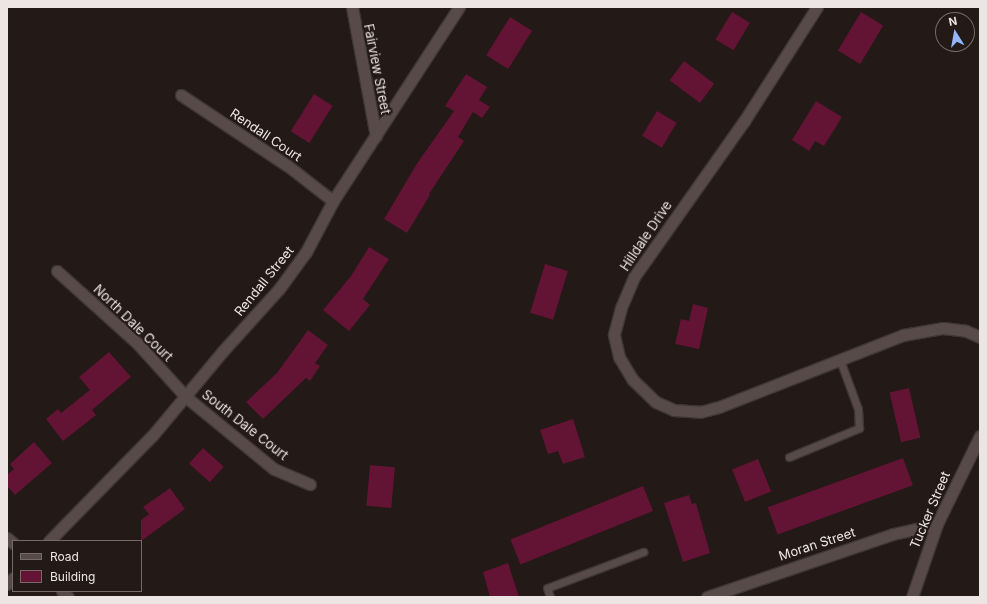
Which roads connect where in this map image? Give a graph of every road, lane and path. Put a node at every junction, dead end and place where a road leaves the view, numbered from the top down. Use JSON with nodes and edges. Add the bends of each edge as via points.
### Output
{"nodes":[{"id":1,"x":352,"y":7,"type":"edge"},
{"id":2,"x":459,"y":7,"type":"edge"},
{"id":3,"x":817,"y":7,"type":"edge"},
{"id":4,"x":181,"y":95,"type":"dead end"},
{"id":5,"x":376,"y":136,"type":"junction"},
{"id":6,"x":333,"y":201,"type":"junction"},
{"id":7,"x":57,"y":271,"type":"dead end"},
{"id":8,"x":980,"y":337,"type":"edge"},
{"id":9,"x":840,"y":360,"type":"junction"},
{"id":10,"x":186,"y":397,"type":"junction"},
{"id":11,"x":980,"y":436,"type":"edge"},
{"id":12,"x":788,"y":457,"type":"dead end"},
{"id":13,"x":310,"y":484,"type":"dead end"},
{"id":14,"x":937,"y":524,"type":"junction"},
{"id":15,"x":50,"y":540,"type":"edge"},
{"id":16,"x":643,"y":552,"type":"dead end"},
{"id":17,"x":550,"y":597,"type":"edge"},
{"id":18,"x":706,"y":597,"type":"edge"},
{"id":19,"x":912,"y":597,"type":"edge"}],
"edges":[{"from":1,"to":5,"type":"street","name":"Fairview Street"},
{"from":2,"to":5,"type":"street","name":"Rendall Street"},
{"from":3,"to":9,"type":"street","name":"Hilldale Drive","via":[[744,121],[634,277],[621,308],[614,335],[619,357],[633,380],[656,402],[674,410],[700,412],[719,407]]},
{"from":4,"to":6,"type":"street","name":"Rendall Court","via":[[288,166]]},
{"from":5,"to":6,"type":"street","name":"Rendall Street"},
{"from":6,"to":10,"type":"street","name":"Rendall Street","via":[[306,252],[278,289]]},
{"from":7,"to":10,"type":"street","name":"North Dale Court","via":[[138,344]]},
{"from":8,"to":9,"type":"street","name":"Hilldale Drive","via":[[966,331],[943,328],[903,335]]},
{"from":9,"to":12,"type":"lane","via":[[858,409],[859,428]]},
{"from":10,"to":13,"type":"street","name":"South Dale Court","via":[[274,469]]},
{"from":10,"to":15,"type":"street","name":"Rendall Street","via":[[152,436]]},
{"from":11,"to":14,"type":"street","name":"Tucker Street"},
{"from":14,"to":18,"type":"street","name":"Moran Street","via":[[879,538]]},
{"from":14,"to":19,"type":"street","name":"Tucker Street"},
{"from":16,"to":17,"type":"lane","via":[[547,588]]}]}
